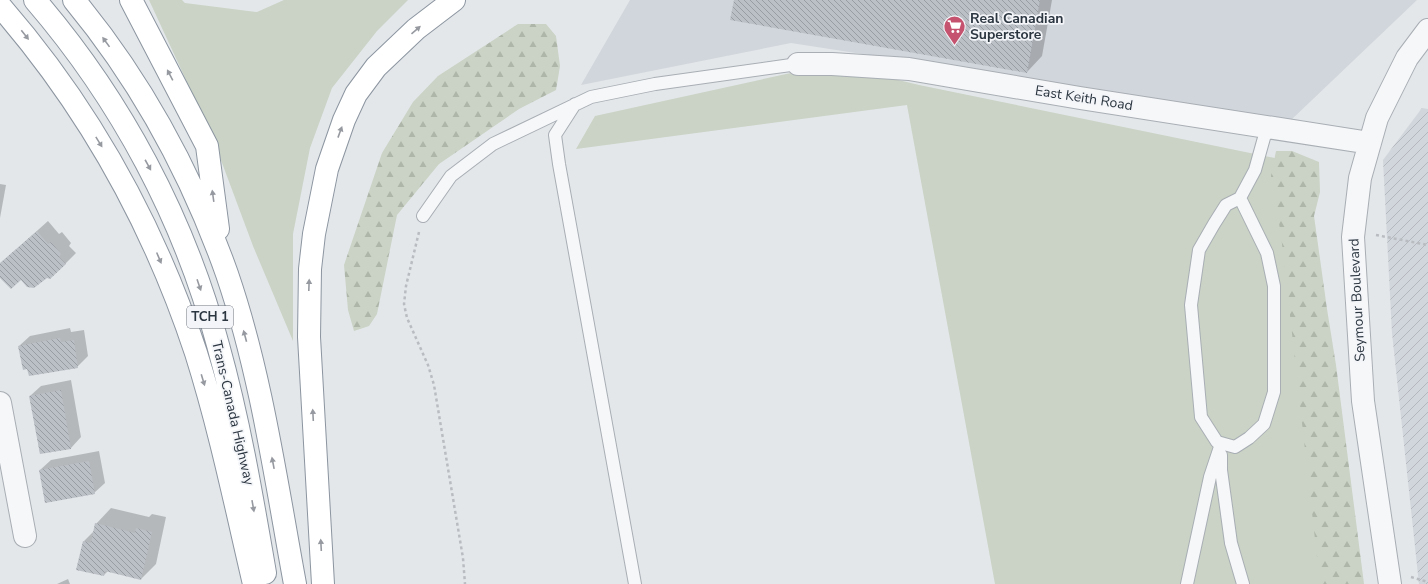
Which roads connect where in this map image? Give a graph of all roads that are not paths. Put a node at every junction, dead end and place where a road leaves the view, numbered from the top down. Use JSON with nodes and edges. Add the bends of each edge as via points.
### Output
{"nodes":[{"id":1,"x":35,"y":0,"type":"edge"},
{"id":2,"x":74,"y":0,"type":"edge"},
{"id":3,"x":131,"y":0,"type":"edge"},
{"id":4,"x":454,"y":0,"type":"edge"},
{"id":5,"x":0,"y":6,"type":"edge"},
{"id":6,"x":1428,"y":30,"type":"edge"},
{"id":7,"x":798,"y":64,"type":"joint"},
{"id":8,"x":575,"y":104,"type":"junction"},
{"id":9,"x":1267,"y":127,"type":"junction"},
{"id":10,"x":1370,"y":143,"type":"junction"},
{"id":11,"x":1240,"y":198,"type":"junction"},
{"id":12,"x":423,"y":216,"type":"road end"},
{"id":13,"x":222,"y":262,"type":"junction"},
{"id":14,"x":0,"y":403,"type":"edge"},
{"id":15,"x":1222,"y":444,"type":"junction"},
{"id":16,"x":25,"y":536,"type":"dead end"},
{"id":17,"x":254,"y":584,"type":"edge"},
{"id":18,"x":267,"y":584,"type":"edge"},
{"id":19,"x":296,"y":584,"type":"edge"},
{"id":20,"x":323,"y":584,"type":"edge"},
{"id":21,"x":635,"y":584,"type":"edge"},
{"id":22,"x":1187,"y":584,"type":"edge"},
{"id":23,"x":1243,"y":584,"type":"edge"},
{"id":24,"x":1390,"y":584,"type":"edge"}],
"edges":[{"from":1,"to":18,"type":"highway","name":"Trans-Canada Highway","number":"TCH 1","one_way":true,"via":[[92,72],[116,110],[150,169],[176,224],[199,283],[218,344],[248,475]]},
{"from":13,"to":2,"type":"highway","name":"Trans-Canada Highway","number":"TCH 1","one_way":true,"via":[[203,212],[176,155],[144,98],[125,67]]},
{"from":13,"to":3,"type":"highway","one_way":true,"via":[[207,146]]},
{"from":20,"to":4,"type":"highway","one_way":true,"via":[[309,345],[309,303],[314,234],[327,169],[356,94],[376,67],[416,29]]},
{"from":5,"to":17,"type":"highway","one_way":true,"via":[[56,75],[124,185],[152,242],[196,354]]},
{"from":6,"to":10,"type":"street","name":"Seymour Boulevard","via":[[1404,65],[1377,118]]},
{"from":7,"to":8,"type":"lane","via":[[655,84],[591,97]]},
{"from":7,"to":9,"type":"street","name":"East Keith Road","via":[[909,69]]},
{"from":8,"to":12,"type":"lane","via":[[493,144],[451,176]]},
{"from":8,"to":21,"type":"lane","via":[[555,135]]},
{"from":9,"to":10,"type":"street","name":"East Keith Road"},
{"from":9,"to":11,"type":"lane","via":[[1255,170]]},
{"from":10,"to":24,"type":"street","name":"Seymour Boulevard","via":[[1360,178],[1353,237],[1362,401]]},
{"from":11,"to":15,"type":"lane","via":[[1226,205],[1199,250],[1191,305],[1201,417],[1217,442]]},
{"from":11,"to":15,"type":"lane","via":[[1267,253],[1274,286],[1274,392],[1264,424],[1235,447]]},
{"from":19,"to":13,"type":"highway","name":"Trans-Canada Highway","number":"TCH 1","one_way":true,"via":[[246,337]]},
{"from":14,"to":16,"type":"street"},
{"from":15,"to":22,"type":"lane","via":[[1210,477]]},
{"from":15,"to":23,"type":"lane","via":[[1220,470],[1231,543]]}]}
